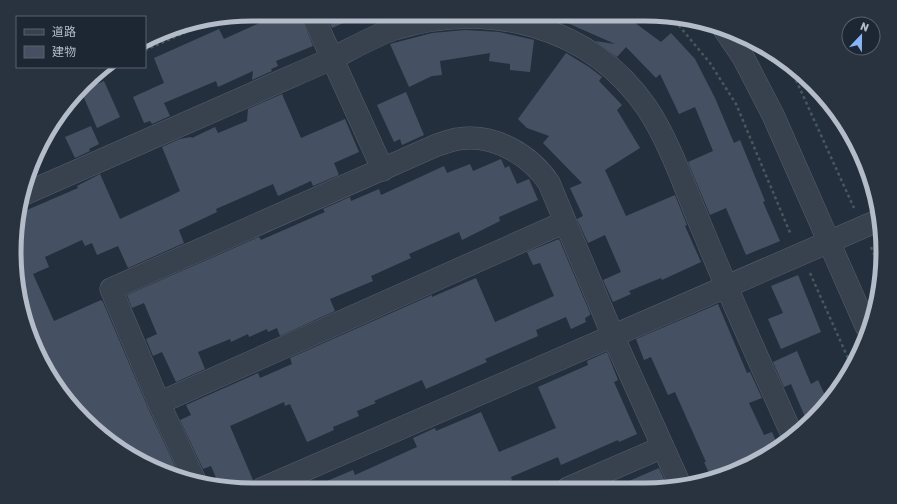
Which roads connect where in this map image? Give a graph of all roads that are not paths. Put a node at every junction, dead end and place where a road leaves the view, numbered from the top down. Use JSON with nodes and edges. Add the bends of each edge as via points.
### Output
{"nodes":[{"id":1,"x":315,"y":21,"type":"edge"},
{"id":2,"x":428,"y":21,"type":"edge"},
{"id":3,"x":522,"y":21,"type":"edge"},
{"id":4,"x":730,"y":38,"type":"edge"},
{"id":5,"x":331,"y":59,"type":"junction"},
{"id":6,"x":383,"y":170,"type":"junction"},
{"id":7,"x":29,"y":192,"type":"edge"},
{"id":8,"x":565,"y":222,"type":"junction"},
{"id":9,"x":870,"y":224,"type":"edge"},
{"id":10,"x":829,"y":242,"type":"junction"},
{"id":11,"x":726,"y":286,"type":"junction"},
{"id":12,"x":865,"y":323,"type":"edge"},
{"id":13,"x":613,"y":336,"type":"junction"},
{"id":14,"x":159,"y":403,"type":"junction"},
{"id":15,"x":790,"y":431,"type":"edge"},
{"id":16,"x":663,"y":447,"type":"junction"},
{"id":17,"x":192,"y":475,"type":"edge"},
{"id":18,"x":677,"y":481,"type":"edge"},
{"id":19,"x":275,"y":483,"type":"edge"},
{"id":20,"x":580,"y":483,"type":"edge"}],
"edges":[{"from":1,"to":5,"type":"street"},
{"from":2,"to":5,"type":"street","via":[[393,30]]},
{"from":3,"to":11,"type":"street","via":[[556,33],[593,52],[623,79],[655,120]]},
{"from":4,"to":10,"type":"street","via":[[770,109]]},
{"from":5,"to":6,"type":"street"},
{"from":5,"to":7,"type":"street"},
{"from":6,"to":8,"type":"street","via":[[437,145],[459,138],[493,141],[527,158],[540,170],[549,183]]},
{"from":6,"to":14,"type":"street","via":[[111,289]]},
{"from":8,"to":13,"type":"street"},
{"from":8,"to":14,"type":"street"},
{"from":9,"to":10,"type":"street"},
{"from":10,"to":11,"type":"street"},
{"from":10,"to":12,"type":"street"},
{"from":11,"to":13,"type":"street"},
{"from":11,"to":15,"type":"street"},
{"from":13,"to":16,"type":"street"},
{"from":13,"to":19,"type":"street"},
{"from":14,"to":17,"type":"street"},
{"from":16,"to":18,"type":"street"},
{"from":16,"to":20,"type":"street"}]}
